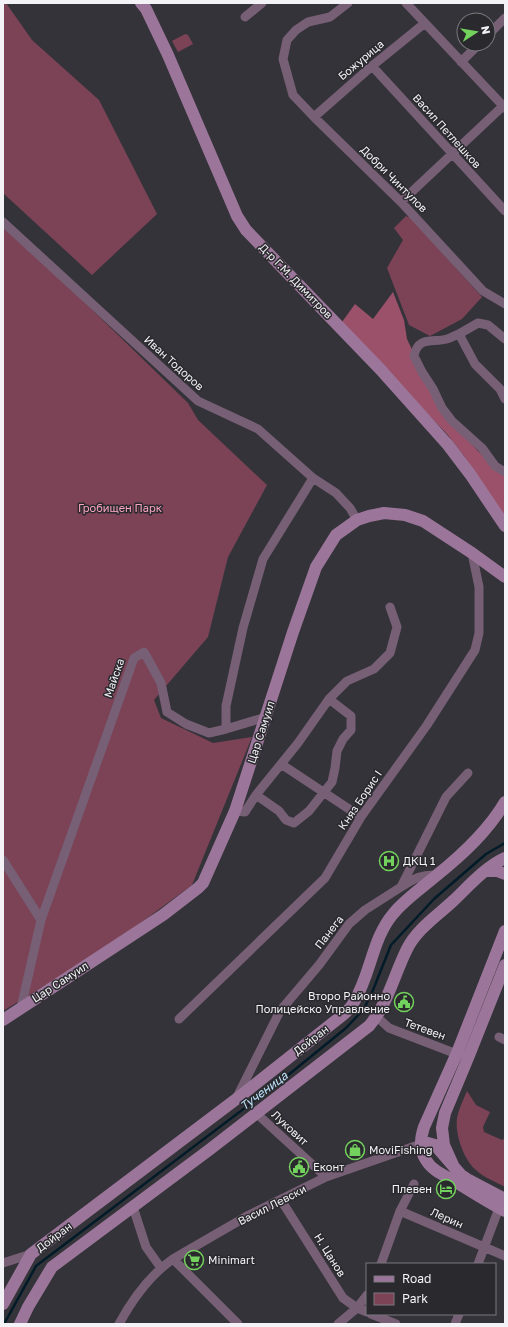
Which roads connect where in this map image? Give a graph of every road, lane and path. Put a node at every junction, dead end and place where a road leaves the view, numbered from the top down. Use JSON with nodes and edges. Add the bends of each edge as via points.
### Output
{"nodes":[{"id":1,"x":262,"y":3,"type":"edge"},
{"id":2,"x":348,"y":3,"type":"edge"},
{"id":3,"x":406,"y":3,"type":"edge"},
{"id":4,"x":147,"y":5,"type":"edge"},
{"id":5,"x":245,"y":17,"type":"dead end"},
{"id":6,"x":505,"y":18,"type":"edge"},
{"id":7,"x":425,"y":24,"type":"junction"},
{"id":8,"x":496,"y":27,"type":"edge"},
{"id":9,"x":471,"y":52,"type":"edge"},
{"id":10,"x":461,"y":62,"type":"junction"},
{"id":11,"x":372,"y":66,"type":"junction"},
{"id":12,"x":504,"y":107,"type":"edge"},
{"id":13,"x":314,"y":117,"type":"junction"},
{"id":14,"x":452,"y":155,"type":"junction"},
{"id":15,"x":401,"y":202,"type":"junction"},
{"id":16,"x":505,"y":211,"type":"edge"},
{"id":17,"x":3,"y":222,"type":"edge"},
{"id":18,"x":505,"y":304,"type":"edge"},
{"id":19,"x":459,"y":334,"type":"junction"},
{"id":20,"x":505,"y":339,"type":"edge"},
{"id":21,"x":505,"y":399,"type":"edge"},
{"id":22,"x":505,"y":472,"type":"edge"},
{"id":23,"x":313,"y":478,"type":"junction"},
{"id":24,"x":357,"y":520,"type":"junction"},
{"id":25,"x":505,"y":526,"type":"edge"},
{"id":26,"x":472,"y":553,"type":"junction"},
{"id":27,"x":505,"y":577,"type":"edge"},
{"id":28,"x":390,"y":607,"type":"dead end"},
{"id":29,"x":329,"y":699,"type":"junction"},
{"id":30,"x":266,"y":717,"type":"junction"},
{"id":31,"x":226,"y":729,"type":"junction"},
{"id":32,"x":281,"y":764,"type":"junction"},
{"id":33,"x":468,"y":773,"type":"dead end"},
{"id":34,"x":323,"y":791,"type":"junction"},
{"id":35,"x":256,"y":795,"type":"junction"},
{"id":36,"x":505,"y":802,"type":"edge"},
{"id":37,"x":235,"y":811,"type":"junction"},
{"id":38,"x":361,"y":816,"type":"junction"},
{"id":39,"x":505,"y":858,"type":"edge"},
{"id":40,"x":3,"y":860,"type":"edge"},
{"id":41,"x":485,"y":871,"type":"junction"},
{"id":42,"x":505,"y":874,"type":"edge"},
{"id":43,"x":437,"y":875,"type":"junction"},
{"id":44,"x":400,"y":887,"type":"junction"},
{"id":45,"x":42,"y":920,"type":"junction"},
{"id":46,"x":505,"y":931,"type":"edge"},
{"id":47,"x":505,"y":965,"type":"edge"},
{"id":48,"x":22,"y":1008,"type":"junction"},
{"id":49,"x":377,"y":1017,"type":"junction"},
{"id":50,"x":179,"y":1019,"type":"dead end"},
{"id":51,"x":3,"y":1020,"type":"edge"},
{"id":52,"x":457,"y":1053,"type":"junction"},
{"id":53,"x":468,"y":1058,"type":"junction"},
{"id":54,"x":236,"y":1100,"type":"junction"},
{"id":55,"x":256,"y":1113,"type":"junction"},
{"id":56,"x":420,"y":1144,"type":"junction"},
{"id":57,"x":453,"y":1165,"type":"junction"},
{"id":58,"x":326,"y":1177,"type":"junction"},
{"id":59,"x":414,"y":1184,"type":"dead end"},
{"id":60,"x":281,"y":1200,"type":"junction"},
{"id":61,"x":503,"y":1206,"type":"edge"},
{"id":62,"x":133,"y":1207,"type":"junction"},
{"id":63,"x":400,"y":1211,"type":"junction"},
{"id":64,"x":484,"y":1248,"type":"junction"},
{"id":65,"x":31,"y":1254,"type":"junction"},
{"id":66,"x":505,"y":1256,"type":"edge"},
{"id":67,"x":173,"y":1259,"type":"junction"},
{"id":68,"x":3,"y":1263,"type":"edge"},
{"id":69,"x":381,"y":1263,"type":"edge"},
{"id":70,"x":478,"y":1263,"type":"edge"},
{"id":71,"x":161,"y":1268,"type":"junction"},
{"id":72,"x":366,"y":1296,"type":"edge"},
{"id":73,"x":3,"y":1304,"type":"edge"},
{"id":74,"x":357,"y":1308,"type":"junction"},
{"id":75,"x":366,"y":1312,"type":"edge"},
{"id":76,"x":374,"y":1315,"type":"edge"},
{"id":77,"x":20,"y":1324,"type":"edge"},
{"id":78,"x":118,"y":1324,"type":"edge"},
{"id":79,"x":238,"y":1324,"type":"edge"},
{"id":80,"x":338,"y":1324,"type":"edge"},
{"id":81,"x":396,"y":1324,"type":"edge"}],
"edges":[{"from":1,"to":5,"type":"street"},
{"from":2,"to":13,"type":"street","name":"Добри Чинтулов","via":[[330,17],[308,22],[287,40],[283,59],[293,95]]},
{"from":3,"to":7,"type":"street"},
{"from":4,"to":25,"type":"street","name":"Д-р Г.М. Димитров","via":[[243,225],[380,369],[448,445]]},
{"from":6,"to":8,"type":"street"},
{"from":7,"to":10,"type":"street"},
{"from":7,"to":11,"type":"street","name":"Божурица"},
{"from":9,"to":10,"type":"street"},
{"from":10,"to":12,"type":"street"},
{"from":11,"to":13,"type":"street","name":"Божурица"},
{"from":11,"to":14,"type":"street","name":"Васил Петлешков"},
{"from":12,"to":14,"type":"street"},
{"from":13,"to":15,"type":"street","name":"Добри Чинтулов"},
{"from":14,"to":15,"type":"street"},
{"from":14,"to":16,"type":"street","name":"Васил Петлешков"},
{"from":15,"to":18,"type":"street","name":"Добри Чинтулов","via":[[483,292]]},
{"from":17,"to":23,"type":"street","name":"Иван Тодоров","via":[[198,401],[258,429]]},
{"from":19,"to":20,"type":"street","via":[[478,323],[488,325]]},
{"from":19,"to":21,"type":"street","via":[[475,364],[500,389]]},
{"from":19,"to":22,"type":"street","via":[[448,339],[422,342],[415,350],[414,356],[442,408],[452,421],[482,448],[495,466]]},
{"from":23,"to":24,"type":"street","name":"Иван Тодоров","via":[[336,493]]},
{"from":23,"to":31,"type":"street","via":[[263,560],[243,628],[226,706]]},
{"from":24,"to":26,"type":"street","name":"Цар Самуил","via":[[384,513],[405,515],[423,522]]},
{"from":24,"to":30,"type":"street","name":"Цар Самуил","via":[[336,535],[316,566]]},
{"from":26,"to":27,"type":"street","name":"Цар Самуил"},
{"from":26,"to":38,"type":"street","name":"Княз Борис I","via":[[479,587],[479,633],[475,650],[426,725]]},
{"from":28,"to":29,"type":"street","via":[[397,627],[390,653],[374,669],[346,681]]},
{"from":29,"to":32,"type":"street"},
{"from":29,"to":34,"type":"street","via":[[351,716],[351,730],[337,751],[332,782]]},
{"from":30,"to":31,"type":"street"},
{"from":30,"to":37,"type":"street","name":"Цар Самуил"},
{"from":31,"to":45,"type":"street","name":"Майска","via":[[209,733],[186,724],[167,712],[161,683],[144,652],[134,658]]},
{"from":32,"to":34,"type":"street"},
{"from":32,"to":35,"type":"street"},
{"from":33,"to":44,"type":"street","name":"Панега","via":[[446,797]]},
{"from":34,"to":35,"type":"street","via":[[309,811],[294,823],[286,820],[279,811]]},
{"from":34,"to":38,"type":"street"},
{"from":35,"to":37,"type":"street","via":[[245,812]]},
{"from":36,"to":43,"type":"street","name":"Дойран","via":[[486,830]]},
{"from":37,"to":48,"type":"street","name":"Цар Самуил","via":[[203,883],[198,888],[163,915]]},
{"from":38,"to":50,"type":"street","name":"Княз Борис I","via":[[325,878]]},
{"from":39,"to":41,"type":"street","name":"Дойран"},
{"from":40,"to":45,"type":"street"},
{"from":41,"to":42,"type":"street"},
{"from":41,"to":49,"type":"street","name":"Дойран","via":[[412,940]]},
{"from":43,"to":44,"type":"street","via":[[419,876]]},
{"from":43,"to":54,"type":"street","name":"Дойран","via":[[407,899],[385,924],[354,1003],[344,1014]]},
{"from":44,"to":54,"type":"street","name":"Панега","via":[[349,924],[280,1011]]},
{"from":45,"to":48,"type":"street","name":"Майска"},
{"from":46,"to":52,"type":"street"},
{"from":47,"to":53,"type":"street"},
{"from":48,"to":51,"type":"street","name":"Цар Самуил"},
{"from":49,"to":52,"type":"street","name":"Тетевен","via":[[389,1028]]},
{"from":49,"to":55,"type":"street","name":"Дойран","via":[[369,1026]]},
{"from":52,"to":53,"type":"street","name":"Тетевен"},
{"from":52,"to":56,"type":"street","via":[[424,1128]]},
{"from":53,"to":57,"type":"street","via":[[443,1120],[444,1145]]},
{"from":54,"to":65,"type":"street","name":"Дойран"},
{"from":55,"to":58,"type":"street","name":"Луковит"},
{"from":55,"to":62,"type":"street","name":"Дойран"},
{"from":56,"to":57,"type":"street","via":[[435,1145]]},
{"from":56,"to":58,"type":"street","name":"Васил Левски"},
{"from":56,"to":61,"type":"street","via":[[426,1161],[436,1170]]},
{"from":57,"to":61,"type":"street","via":[[461,1175]]},
{"from":58,"to":60,"type":"street","name":"Васил Левски"},
{"from":59,"to":63,"type":"street"},
{"from":60,"to":67,"type":"street","name":"Васил Левски","via":[[249,1215]]},
{"from":60,"to":74,"type":"street","name":"Н. Цанов","via":[[343,1298]]},
{"from":61,"to":64,"type":"street"},
{"from":62,"to":71,"type":"street","via":[[146,1247]]},
{"from":62,"to":77,"type":"street","name":"Дойран","via":[[52,1267]]},
{"from":63,"to":64,"type":"street","name":"Лерин"},
{"from":63,"to":69,"type":"street"},
{"from":64,"to":66,"type":"street","name":"Лерин"},
{"from":64,"to":70,"type":"street"},
{"from":65,"to":68,"type":"street"},
{"from":65,"to":73,"type":"street","name":"Дойран"},
{"from":67,"to":71,"type":"street","name":"Васил Левски"},
{"from":67,"to":79,"type":"street"},
{"from":71,"to":78,"type":"street","name":"Васил Левски","via":[[130,1304]]},
{"from":72,"to":74,"type":"street"},
{"from":74,"to":75,"type":"street","name":"Н. Цанов"},
{"from":74,"to":80,"type":"street"},
{"from":76,"to":81,"type":"street"}]}
